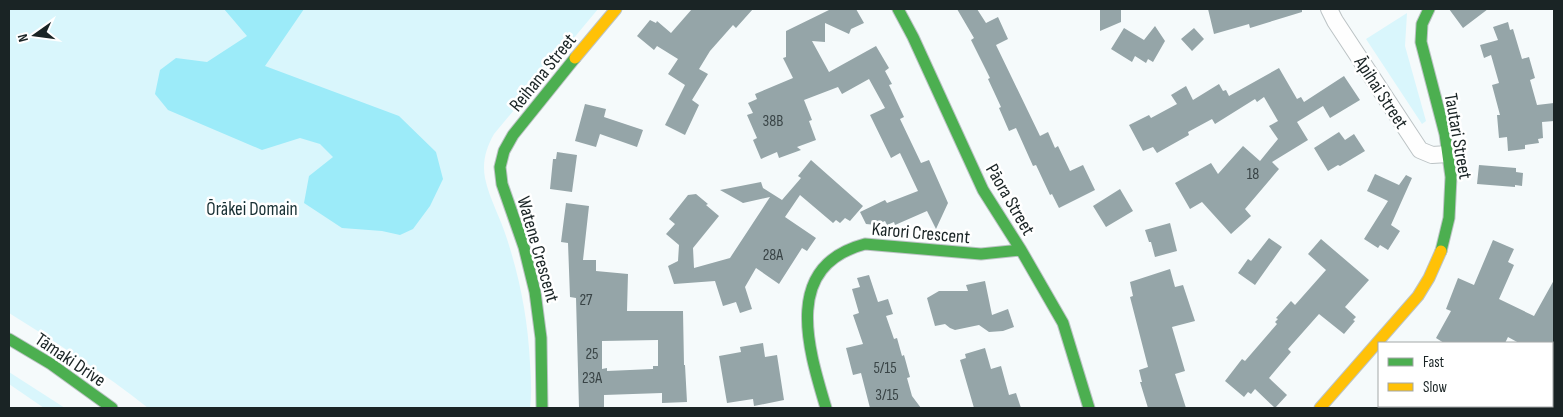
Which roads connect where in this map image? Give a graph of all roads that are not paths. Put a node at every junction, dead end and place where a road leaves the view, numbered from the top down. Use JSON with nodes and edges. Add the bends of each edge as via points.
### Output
{"nodes":[{"id":1,"x":616,"y":9,"type":"edge"},
{"id":2,"x":898,"y":9,"type":"edge"},
{"id":3,"x":1329,"y":9,"type":"edge"},
{"id":4,"x":1429,"y":9,"type":"edge"},
{"id":5,"x":514,"y":133,"type":"joint"},
{"id":6,"x":1448,"y":154,"type":"junction"},
{"id":7,"x":1021,"y":250,"type":"junction"},
{"id":8,"x":9,"y":339,"type":"edge"},
{"id":9,"x":112,"y":408,"type":"edge"},
{"id":10,"x":542,"y":408,"type":"edge"},
{"id":11,"x":826,"y":408,"type":"edge"},
{"id":12,"x":1089,"y":408,"type":"edge"},
{"id":13,"x":1320,"y":408,"type":"edge"}],
"edges":[{"from":1,"to":5,"type":"street","name":"Reihana Street"},
{"from":2,"to":7,"type":"street","name":"Pāora Street","via":[[982,190]]},
{"from":3,"to":6,"type":"street","name":"Āpihai Street","via":[[1420,150],[1432,155]]},
{"from":4,"to":6,"type":"street","name":"Tautari Street","via":[[1421,26],[1421,44]]},
{"from":5,"to":10,"type":"street","name":"Watene Crescent","via":[[500,159],[499,171],[534,280],[540,322]]},
{"from":6,"to":13,"type":"street","name":"Tautari Street","via":[[1451,183],[1449,217],[1442,249],[1429,281]]},
{"from":7,"to":11,"type":"street","name":"Karori Crescent","via":[[980,254],[865,244],[842,250],[832,257],[814,282],[807,319],[811,352]]},
{"from":7,"to":12,"type":"street","name":"Pāora Street","via":[[1063,323]]},
{"from":8,"to":9,"type":"street","name":"Tāmaki Drive","via":[[51,364]]}]}
